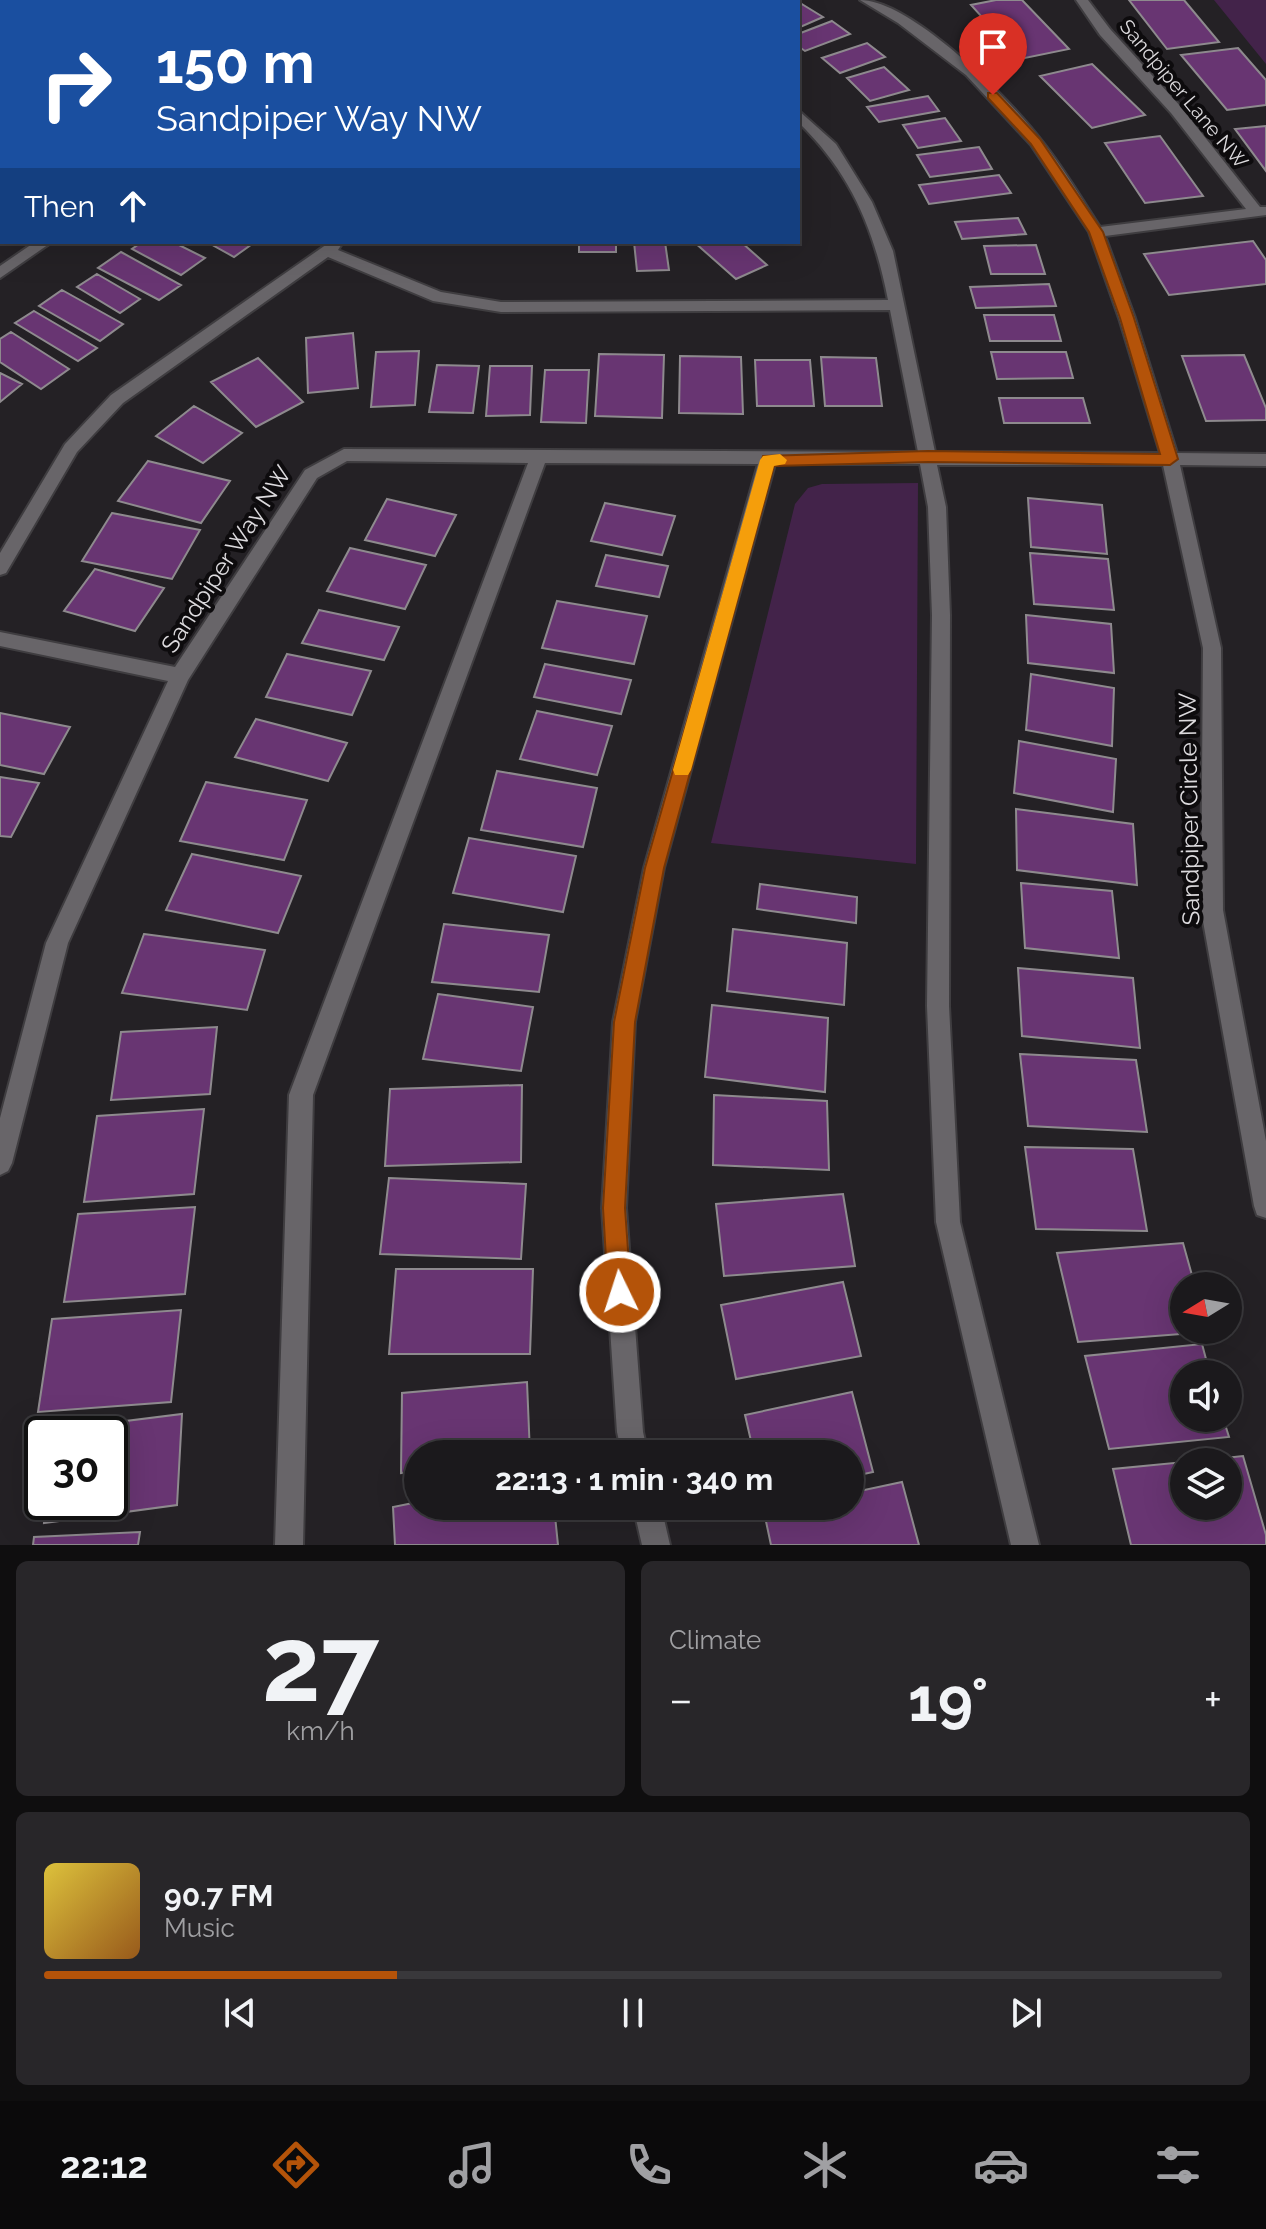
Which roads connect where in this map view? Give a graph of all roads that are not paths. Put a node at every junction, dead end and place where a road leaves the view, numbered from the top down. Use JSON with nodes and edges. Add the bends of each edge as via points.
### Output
{"nodes":[{"id":1,"x":866,"y":0,"type":"edge"},
{"id":2,"x":1082,"y":0,"type":"edge"},
{"id":3,"x":800,"y":116,"type":"edge"},
{"id":4,"x":1261,"y":212,"type":"edge"},
{"id":5,"x":1096,"y":232,"type":"junction"},
{"id":6,"x":42,"y":244,"type":"edge"},
{"id":7,"x":333,"y":247,"type":"edge"},
{"id":8,"x":0,"y":273,"type":"edge"},
{"id":9,"x":899,"y":305,"type":"junction"},
{"id":10,"x":928,"y":456,"type":"junction"},
{"id":11,"x":538,"y":458,"type":"junction"},
{"id":12,"x":1170,"y":459,"type":"junction"},
{"id":13,"x":768,"y":460,"type":"junction"},
{"id":14,"x":1266,"y":460,"type":"edge"},
{"id":15,"x":0,"y":568,"type":"edge"},
{"id":16,"x":0,"y":639,"type":"edge"},
{"id":17,"x":180,"y":676,"type":"junction"},
{"id":18,"x":0,"y":1163,"type":"edge"},
{"id":19,"x":1266,"y":1206,"type":"edge"},
{"id":20,"x":632,"y":1440,"type":"edge"},
{"id":21,"x":650,"y":1520,"type":"edge"},
{"id":22,"x":289,"y":1545,"type":"edge"},
{"id":23,"x":656,"y":1545,"type":"edge"},
{"id":24,"x":1025,"y":1545,"type":"edge"}],
"edges":[{"from":1,"to":5,"type":"street","name":"Sandpiper Circle NW","via":[[903,20],[971,72],[1036,142]]},
{"from":2,"to":4,"type":"street","name":"Sandpiper Lane NW"},
{"from":3,"to":9,"type":"street","via":[[829,144],[865,202],[886,251]]},
{"from":4,"to":5,"type":"street","name":"Sandpiper Lane NW"},
{"from":5,"to":12,"type":"street","name":"Sandpiper Circle NW"},
{"from":6,"to":8,"type":"street"},
{"from":7,"to":9,"type":"street","via":[[438,297],[501,307]]},
{"from":7,"to":15,"type":"street","via":[[117,399],[71,448]]},
{"from":9,"to":10,"type":"street"},
{"from":10,"to":12,"type":"street"},
{"from":10,"to":13,"type":"street","name":"Sandpiper Way NW"},
{"from":10,"to":24,"type":"street","via":[[937,507],[941,615],[938,1006],[948,1222]]},
{"from":11,"to":13,"type":"street","name":"Sandpiper Way NW"},
{"from":11,"to":17,"type":"street","name":"Sandpiper Way NW","via":[[344,455],[311,474]]},
{"from":11,"to":22,"type":"street","via":[[301,1095]]},
{"from":12,"to":14,"type":"street"},
{"from":12,"to":19,"type":"street","name":"Sandpiper Circle NW","via":[[1212,648],[1212,910]]},
{"from":13,"to":20,"type":"street","via":[[654,868],[624,1022],[614,1208]]},
{"from":16,"to":17,"type":"street"},
{"from":17,"to":18,"type":"street","name":"Sandpiper Way NW","via":[[57,943]]},
{"from":21,"to":23,"type":"street"}]}
